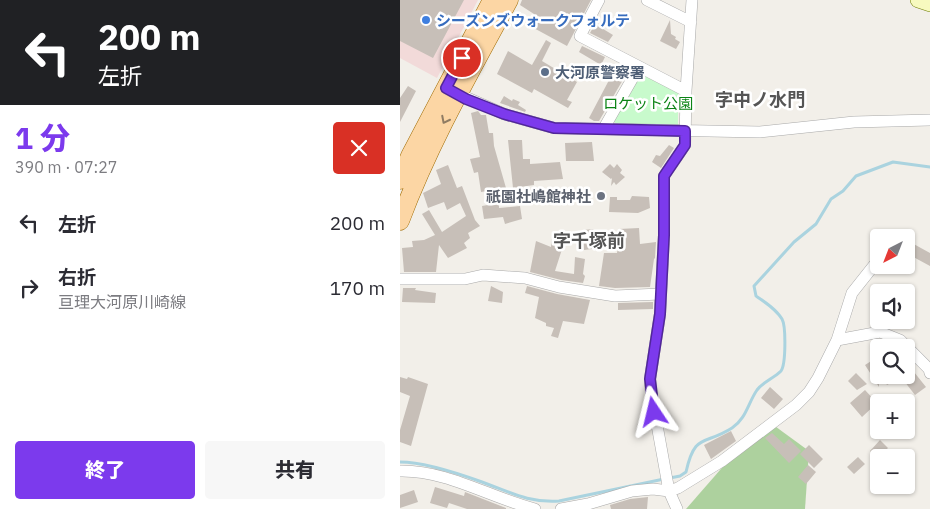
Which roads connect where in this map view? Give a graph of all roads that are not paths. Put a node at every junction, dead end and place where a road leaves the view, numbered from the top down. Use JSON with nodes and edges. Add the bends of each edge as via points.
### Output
{"nodes":[{"id":1,"x":492,"y":0,"type":"edge"},
{"id":2,"x":509,"y":0,"type":"edge"},
{"id":3,"x":599,"y":0,"type":"edge"},
{"id":4,"x":647,"y":0,"type":"edge"},
{"id":5,"x":692,"y":0,"type":"edge"},
{"id":6,"x":918,"y":0,"type":"edge"},
{"id":7,"x":930,"y":4,"type":"edge"},
{"id":8,"x":691,"y":22,"type":"junction"},
{"id":9,"x":639,"y":67,"type":"junction"},
{"id":10,"x":452,"y":91,"type":"junction"},
{"id":11,"x":686,"y":91,"type":"junction"},
{"id":12,"x":930,"y":120,"type":"edge"},
{"id":13,"x":604,"y":128,"type":"junction"},
{"id":14,"x":685,"y":131,"type":"junction"},
{"id":15,"x":400,"y":180,"type":"edge"},
{"id":16,"x":400,"y":221,"type":"edge"},
{"id":17,"x":870,"y":270,"type":"edge"},
{"id":18,"x":400,"y":279,"type":"edge"},
{"id":19,"x":660,"y":294,"type":"junction"},
{"id":20,"x":838,"y":340,"type":"junction"},
{"id":21,"x":930,"y":372,"type":"edge"},
{"id":22,"x":400,"y":471,"type":"edge"},
{"id":23,"x":668,"y":487,"type":"junction"},
{"id":24,"x":535,"y":509,"type":"edge"},
{"id":25,"x":561,"y":509,"type":"edge"},
{"id":26,"x":677,"y":509,"type":"edge"}],
"edges":[{"from":1,"to":10,"type":"main road"},
{"from":2,"to":10,"type":"main road"},
{"from":3,"to":9,"type":"street","via":[[580,36]]},
{"from":4,"to":8,"type":"street"},
{"from":5,"to":8,"type":"street"},
{"from":6,"to":7,"type":"street"},
{"from":8,"to":11,"type":"street"},
{"from":9,"to":11,"type":"street"},
{"from":9,"to":13,"type":"street"},
{"from":10,"to":13,"type":"street","via":[[504,114],[554,128]]},
{"from":10,"to":15,"type":"main road"},
{"from":10,"to":16,"type":"main road","one_way":true},
{"from":11,"to":14,"type":"street"},
{"from":12,"to":14,"type":"street","via":[[854,122],[760,132]]},
{"from":13,"to":14,"type":"street"},
{"from":14,"to":19,"type":"street","via":[[685,145],[664,176]]},
{"from":17,"to":20,"type":"street","via":[[852,293]]},
{"from":18,"to":19,"type":"street","via":[[465,279],[482,275],[525,278],[615,296]]},
{"from":19,"to":23,"type":"street","via":[[650,379]]},
{"from":20,"to":21,"type":"street","via":[[880,332],[900,340]]},
{"from":20,"to":23,"type":"street","via":[[809,392],[796,405],[722,461],[678,488]]},
{"from":22,"to":24,"type":"street","via":[[414,471],[449,480]]},
{"from":23,"to":25,"type":"street","via":[[632,491]]},
{"from":23,"to":26,"type":"street"}]}
